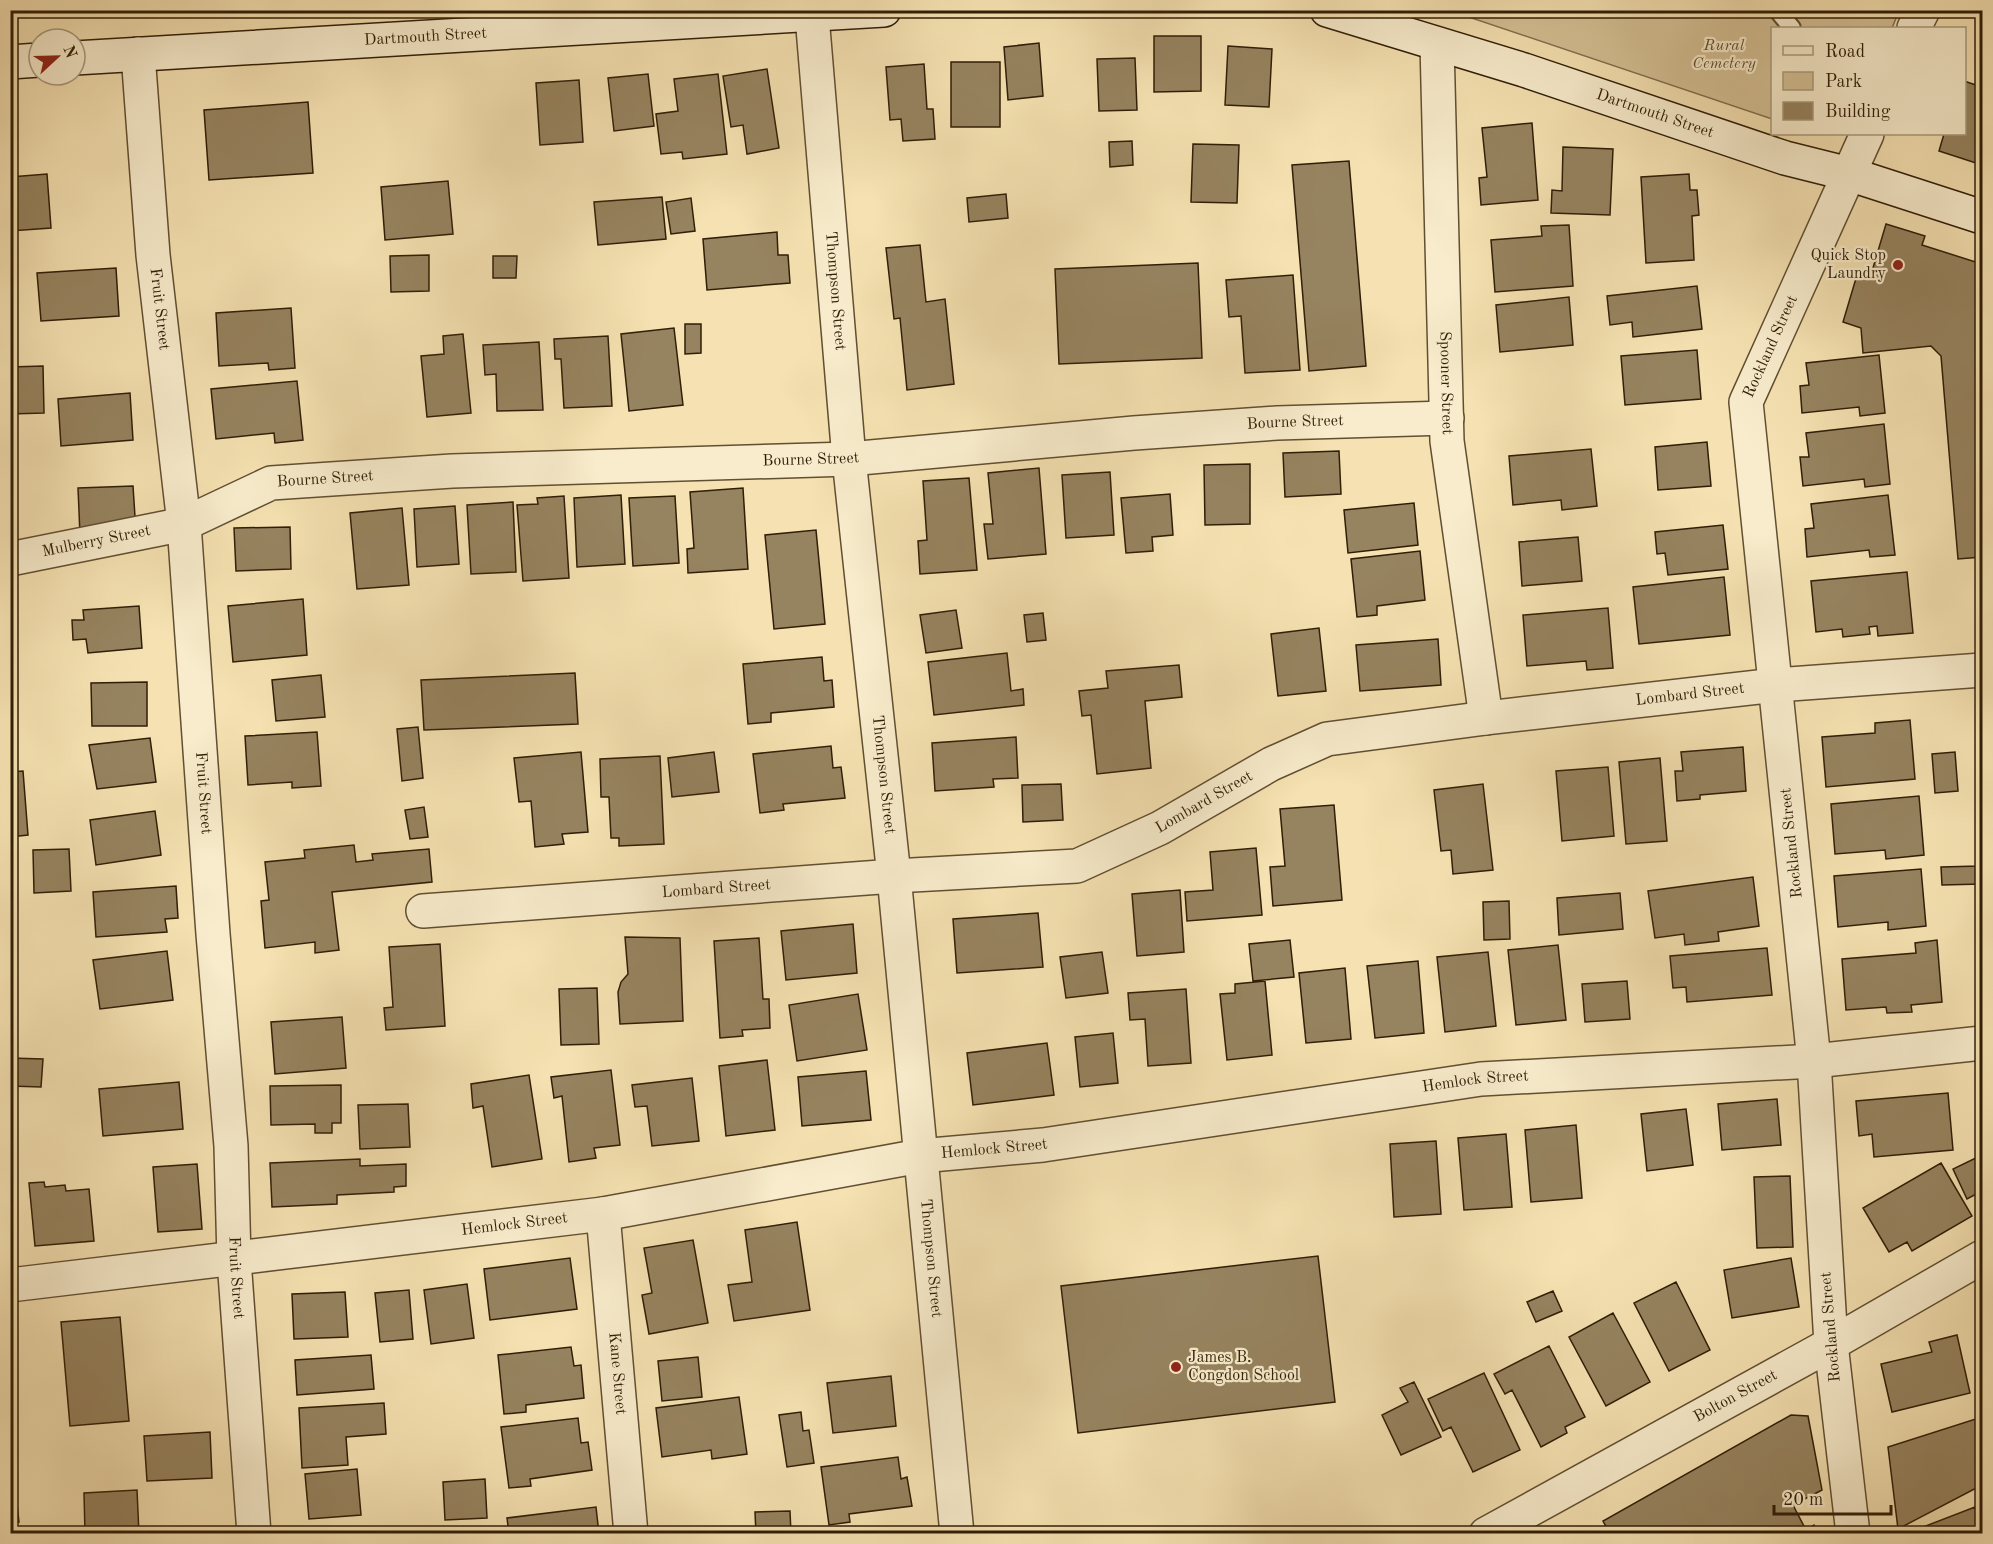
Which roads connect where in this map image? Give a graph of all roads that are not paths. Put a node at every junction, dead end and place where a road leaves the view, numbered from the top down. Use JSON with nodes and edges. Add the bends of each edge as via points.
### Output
{"nodes":[{"id":1,"x":884,"y":10,"type":"edge"},
{"id":2,"x":1327,"y":10,"type":"edge"},
{"id":3,"x":1777,"y":10,"type":"edge"},
{"id":4,"x":1923,"y":10,"type":"edge"},
{"id":5,"x":812,"y":16,"type":"junction"},
{"id":6,"x":1791,"y":27,"type":"edge"},
{"id":7,"x":1914,"y":27,"type":"edge"},
{"id":8,"x":1437,"y":44,"type":"junction"},
{"id":9,"x":138,"y":54,"type":"junction"},
{"id":10,"x":87,"y":57,"type":"edge"},
{"id":11,"x":27,"y":61,"type":"edge"},
{"id":12,"x":10,"y":62,"type":"edge"},
{"id":13,"x":1848,"y":135,"type":"edge"},
{"id":14,"x":1867,"y":135,"type":"edge"},
{"id":15,"x":1849,"y":174,"type":"junction"},
{"id":16,"x":1983,"y":217,"type":"edge"},
{"id":17,"x":1447,"y":418,"type":"junction"},
{"id":18,"x":849,"y":459,"type":"junction"},
{"id":19,"x":184,"y":524,"type":"junction"},
{"id":20,"x":10,"y":559,"type":"edge"},
{"id":21,"x":1983,"y":670,"type":"edge"},
{"id":22,"x":1776,"y":685,"type":"junction"},
{"id":23,"x":1486,"y":718,"type":"junction"},
{"id":24,"x":894,"y":876,"type":"junction"},
{"id":25,"x":423,"y":911,"type":"dead end"},
{"id":26,"x":1983,"y":1043,"type":"edge"},
{"id":27,"x":1814,"y":1061,"type":"junction"},
{"id":28,"x":920,"y":1156,"type":"junction"},
{"id":29,"x":603,"y":1214,"type":"junction"},
{"id":30,"x":1983,"y":1257,"type":"edge"},
{"id":31,"x":234,"y":1260,"type":"junction"},
{"id":32,"x":10,"y":1286,"type":"edge"},
{"id":33,"x":1831,"y":1344,"type":"junction"},
{"id":34,"x":254,"y":1533,"type":"edge"},
{"id":35,"x":631,"y":1533,"type":"edge"},
{"id":36,"x":957,"y":1533,"type":"edge"},
{"id":37,"x":1486,"y":1533,"type":"edge"},
{"id":38,"x":1853,"y":1533,"type":"edge"}],
"edges":[{"from":1,"to":5,"type":"street","name":"Dartmouth Street"},
{"from":2,"to":8,"type":"street","name":"Dartmouth Street"},
{"from":3,"to":6,"type":"lane"},
{"from":4,"to":7,"type":"street"},
{"from":5,"to":9,"type":"street","name":"Dartmouth Street"},
{"from":5,"to":18,"type":"street","name":"Thompson Street"},
{"from":8,"to":15,"type":"street","name":"Dartmouth Street","via":[[1785,158]]},
{"from":8,"to":17,"type":"street","name":"Spooner Street"},
{"from":9,"to":10,"type":"street","name":"Dartmouth Street"},
{"from":9,"to":19,"type":"street","name":"Fruit Street","via":[[153,255]]},
{"from":11,"to":12,"type":"street"},
{"from":13,"to":15,"type":"lane"},
{"from":14,"to":15,"type":"street","name":"Rockland Street"},
{"from":15,"to":16,"type":"street","name":"Dartmouth Street"},
{"from":15,"to":22,"type":"street","name":"Rockland Street","via":[[1746,402]]},
{"from":17,"to":18,"type":"street","name":"Bourne Street","via":[[1277,423]]},
{"from":17,"to":23,"type":"street","name":"Spooner Street"},
{"from":18,"to":19,"type":"street","name":"Bourne Street","via":[[463,471],[270,483]]},
{"from":18,"to":24,"type":"street","name":"Thompson Street"},
{"from":19,"to":20,"type":"street","name":"Mulberry Street"},
{"from":19,"to":31,"type":"street","name":"Fruit Street","via":[[231,1146]]},
{"from":21,"to":22,"type":"street","name":"Lombard Street"},
{"from":22,"to":23,"type":"street","name":"Lombard Street"},
{"from":22,"to":27,"type":"street","name":"Rockland Street"},
{"from":23,"to":24,"type":"street","name":"Lombard Street","via":[[1327,739],[1271,764],[1160,828],[1077,866]]},
{"from":24,"to":25,"type":"street","name":"Lombard Street"},
{"from":24,"to":28,"type":"street","name":"Thompson Street"},
{"from":26,"to":27,"type":"street","name":"Hemlock Street"},
{"from":27,"to":28,"type":"street","name":"Hemlock Street","via":[[1481,1079],[1043,1145]]},
{"from":27,"to":33,"type":"street","name":"Rockland Street"},
{"from":28,"to":29,"type":"street","name":"Hemlock Street"},
{"from":28,"to":36,"type":"street","name":"Thompson Street"},
{"from":29,"to":31,"type":"street","name":"Hemlock Street"},
{"from":29,"to":35,"type":"street","name":"Kane Street"},
{"from":30,"to":33,"type":"street","name":"Bolton Street"},
{"from":31,"to":32,"type":"street","name":"Hemlock Street"},
{"from":31,"to":34,"type":"street","name":"Fruit Street"},
{"from":33,"to":37,"type":"street","name":"Bolton Street"},
{"from":33,"to":38,"type":"street","name":"Rockland Street"}]}
